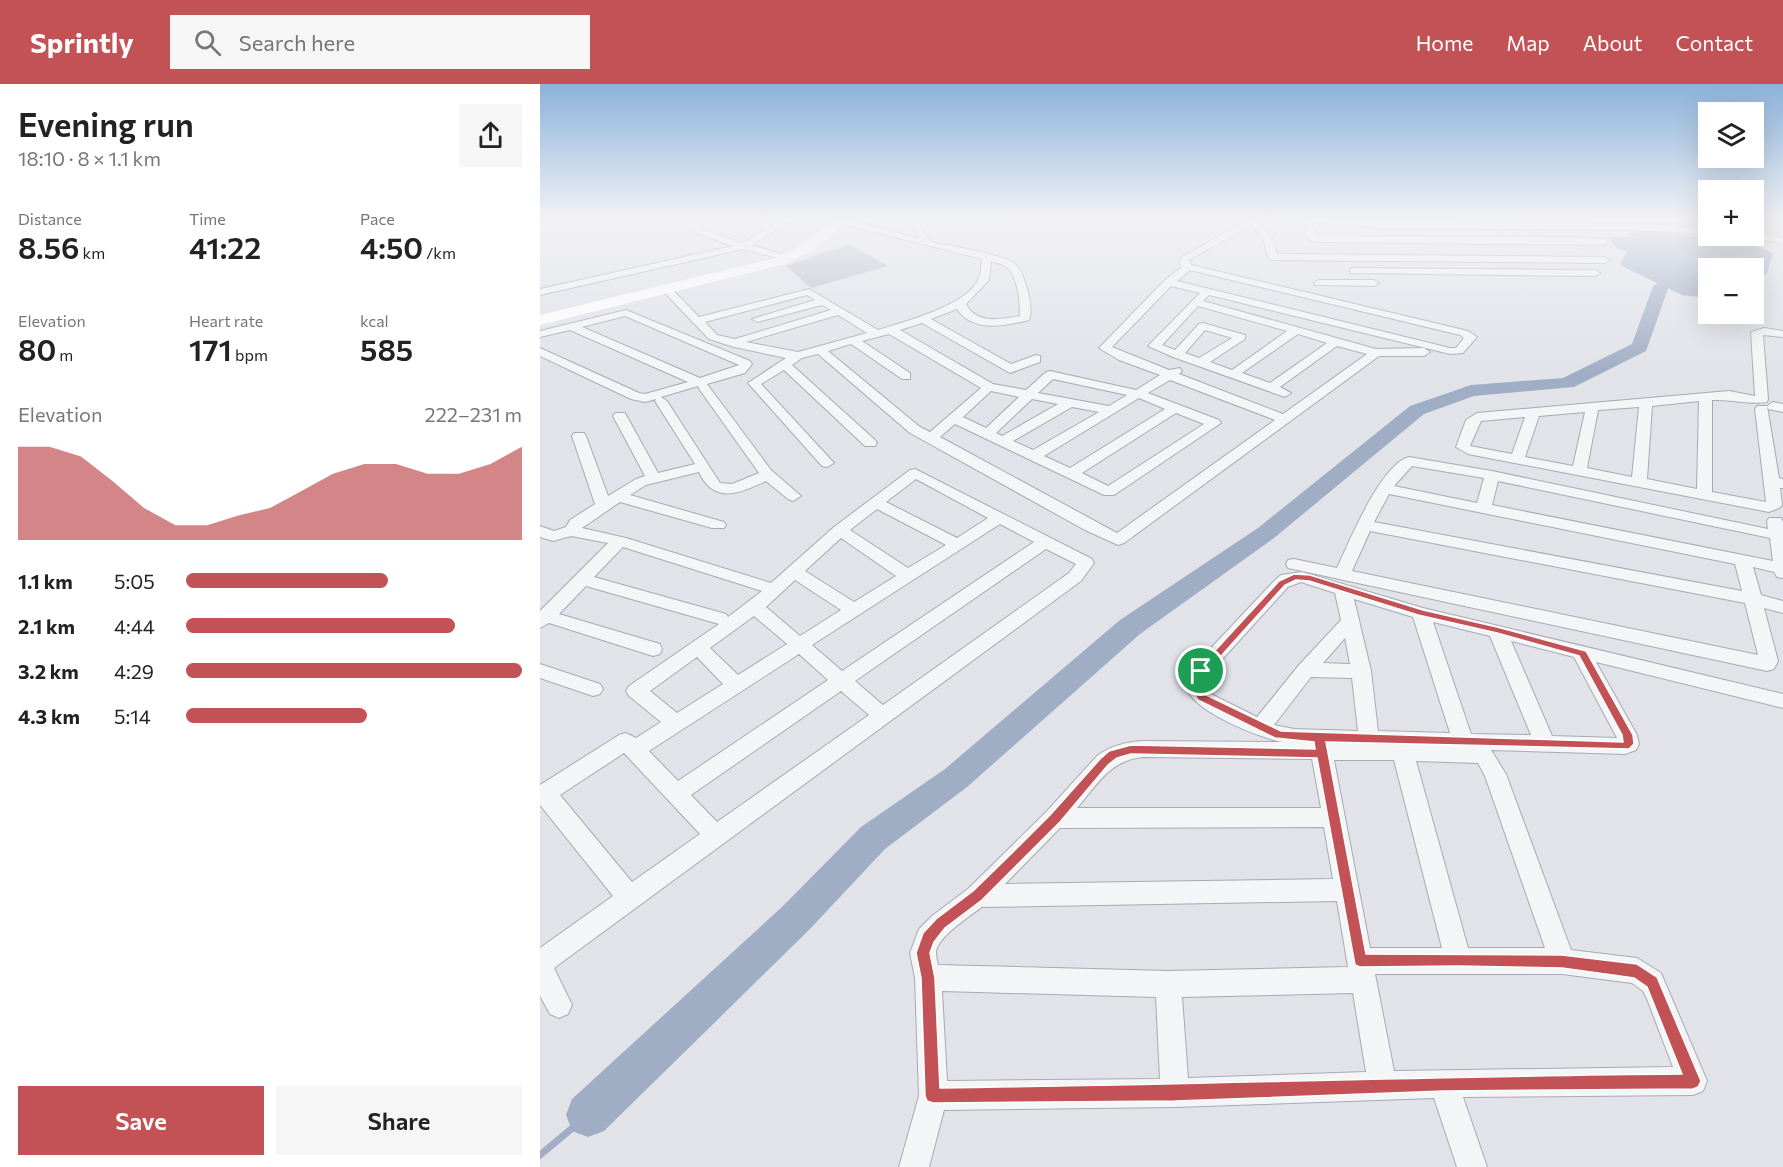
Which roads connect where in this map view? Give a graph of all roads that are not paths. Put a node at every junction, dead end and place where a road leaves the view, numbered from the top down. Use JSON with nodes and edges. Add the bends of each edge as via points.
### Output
{"nodes":[{"id":1,"x":640,"y":270,"type":"edge"},
{"id":2,"x":754,"y":270,"type":"edge"},
{"id":3,"x":985,"y":270,"type":"edge"},
{"id":4,"x":1015,"y":270,"type":"edge"},
{"id":5,"x":1185,"y":270,"type":"edge"},
{"id":6,"x":1199,"y":270,"type":"edge"},
{"id":7,"x":1314,"y":270,"type":"edge"},
{"id":8,"x":1338,"y":270,"type":"dead end"},
{"id":9,"x":1594,"y":273,"type":"dead end"},
{"id":10,"x":1169,"y":282,"type":"junction"},
{"id":11,"x":1319,"y":283,"type":"junction"},
{"id":12,"x":1390,"y":284,"type":"dead end"},
{"id":13,"x":667,"y":290,"type":"junction"},
{"id":14,"x":1207,"y":291,"type":"junction"},
{"id":15,"x":540,"y":292,"type":"edge"},
{"id":16,"x":1322,"y":299,"type":"junction"},
{"id":17,"x":823,"y":301,"type":"junction"},
{"id":18,"x":1196,"y":302,"type":"junction"},
{"id":19,"x":960,"y":304,"type":"junction"},
{"id":20,"x":839,"y":311,"type":"junction"},
{"id":21,"x":757,"y":319,"type":"dead end"},
{"id":22,"x":923,"y":319,"type":"junction"},
{"id":23,"x":540,"y":320,"type":"edge"},
{"id":24,"x":696,"y":321,"type":"junction"},
{"id":25,"x":570,"y":326,"type":"junction"},
{"id":26,"x":891,"y":330,"type":"junction"},
{"id":27,"x":1295,"y":331,"type":"junction"},
{"id":28,"x":540,"y":334,"type":"edge"},
{"id":29,"x":877,"y":334,"type":"junction"},
{"id":30,"x":1783,"y":334,"type":"edge"},
{"id":31,"x":854,"y":341,"type":"junction"},
{"id":32,"x":1335,"y":342,"type":"junction"},
{"id":33,"x":734,"y":344,"type":"junction"},
{"id":34,"x":821,"y":351,"type":"junction"},
{"id":35,"x":1450,"y":351,"type":"junction"},
{"id":36,"x":540,"y":352,"type":"edge"},
{"id":37,"x":1376,"y":353,"type":"junction"},
{"id":38,"x":1177,"y":355,"type":"junction"},
{"id":39,"x":798,"y":356,"type":"junction"},
{"id":40,"x":1036,"y":359,"type":"dead end"},
{"id":41,"x":1197,"y":362,"type":"junction"},
{"id":42,"x":784,"y":364,"type":"junction"},
{"id":43,"x":1169,"y":375,"type":"junction"},
{"id":44,"x":1232,"y":375,"type":"junction"},
{"id":45,"x":906,"y":376,"type":"dead end"},
{"id":46,"x":703,"y":385,"type":"junction"},
{"id":47,"x":987,"y":387,"type":"junction"},
{"id":48,"x":1271,"y":388,"type":"junction"},
{"id":49,"x":1285,"y":393,"type":"dead end"},
{"id":50,"x":1028,"y":394,"type":"junction"},
{"id":51,"x":1139,"y":394,"type":"junction"},
{"id":52,"x":1706,"y":397,"type":"junction"},
{"id":53,"x":661,"y":400,"type":"dead end"},
{"id":54,"x":1071,"y":402,"type":"junction"},
{"id":55,"x":1646,"y":402,"type":"junction"},
{"id":56,"x":1767,"y":404,"type":"edge"},
{"id":57,"x":1592,"y":407,"type":"junction"},
{"id":58,"x":1175,"y":408,"type":"junction"},
{"id":59,"x":1111,"y":410,"type":"junction"},
{"id":60,"x":1533,"y":411,"type":"junction"},
{"id":61,"x":951,"y":413,"type":"junction"},
{"id":62,"x":620,"y":416,"type":"dead end"},
{"id":63,"x":1284,"y":419,"type":"junction"},
{"id":64,"x":987,"y":434,"type":"junction"},
{"id":65,"x":579,"y":436,"type":"dead end"},
{"id":66,"x":925,"y":436,"type":"junction"},
{"id":67,"x":1002,"y":441,"type":"junction"},
{"id":68,"x":870,"y":443,"type":"dead end"},
{"id":69,"x":1034,"y":456,"type":"junction"},
{"id":70,"x":1517,"y":460,"type":"junction"},
{"id":71,"x":827,"y":463,"type":"dead end"},
{"id":72,"x":704,"y":466,"type":"junction"},
{"id":73,"x":1579,"y":471,"type":"junction"},
{"id":74,"x":769,"y":474,"type":"junction"},
{"id":75,"x":1071,"y":474,"type":"junction"},
{"id":76,"x":1492,"y":475,"type":"junction"},
{"id":77,"x":653,"y":477,"type":"junction"},
{"id":78,"x":1777,"y":482,"type":"edge"},
{"id":79,"x":1639,"y":483,"type":"junction"},
{"id":80,"x":1386,"y":489,"type":"junction"},
{"id":81,"x":1704,"y":495,"type":"junction"},
{"id":82,"x":793,"y":496,"type":"dead end"},
{"id":83,"x":610,"y":500,"type":"junction"},
{"id":84,"x":876,"y":503,"type":"junction"},
{"id":85,"x":1483,"y":510,"type":"junction"},
{"id":86,"x":999,"y":518,"type":"junction"},
{"id":87,"x":718,"y":525,"type":"dead end"},
{"id":88,"x":1364,"y":525,"type":"junction"},
{"id":89,"x":573,"y":530,"type":"junction"},
{"id":90,"x":840,"y":530,"type":"junction"},
{"id":91,"x":540,"y":531,"type":"edge"},
{"id":92,"x":620,"y":541,"type":"junction"},
{"id":93,"x":1045,"y":542,"type":"junction"},
{"id":94,"x":957,"y":544,"type":"junction"},
{"id":95,"x":1743,"y":561,"type":"junction"},
{"id":96,"x":1294,"y":564,"type":"dead end"},
{"id":97,"x":1782,"y":570,"type":"edge"},
{"id":98,"x":794,"y":571,"type":"junction"},
{"id":99,"x":907,"y":575,"type":"junction"},
{"id":100,"x":582,"y":579,"type":"junction"},
{"id":101,"x":1343,"y":582,"type":"junction"},
{"id":102,"x":773,"y":589,"type":"junction"},
{"id":103,"x":1753,"y":599,"type":"junction"},
{"id":104,"x":755,"y":607,"type":"junction"},
{"id":105,"x":1783,"y":607,"type":"edge"},
{"id":106,"x":854,"y":610,"type":"junction"},
{"id":107,"x":1422,"y":613,"type":"junction"},
{"id":108,"x":720,"y":618,"type":"dead end"},
{"id":109,"x":543,"y":619,"type":"edge"},
{"id":110,"x":1350,"y":621,"type":"junction"},
{"id":111,"x":1497,"y":630,"type":"junction"},
{"id":112,"x":800,"y":644,"type":"junction"},
{"id":113,"x":698,"y":647,"type":"junction"},
{"id":114,"x":652,"y":649,"type":"dead end"},
{"id":115,"x":1582,"y":654,"type":"junction"},
{"id":116,"x":1306,"y":670,"type":"junction"},
{"id":117,"x":540,"y":671,"type":"edge"},
{"id":118,"x":1361,"y":671,"type":"junction"},
{"id":119,"x":842,"y":681,"type":"junction"},
{"id":120,"x":736,"y":685,"type":"junction"},
{"id":121,"x":593,"y":689,"type":"dead end"},
{"id":122,"x":1783,"y":701,"type":"edge"},
{"id":123,"x":883,"y":716,"type":"junction"},
{"id":124,"x":676,"y":723,"type":"junction"},
{"id":125,"x":1260,"y":728,"type":"junction"},
{"id":126,"x":1370,"y":739,"type":"junction"},
{"id":127,"x":1463,"y":740,"type":"junction"},
{"id":128,"x":1545,"y":743,"type":"junction"},
{"id":129,"x":1320,"y":746,"type":"junction"},
{"id":130,"x":634,"y":750,"type":"junction"},
{"id":131,"x":1403,"y":753,"type":"junction"},
{"id":132,"x":676,"y":794,"type":"junction"},
{"id":133,"x":542,"y":795,"type":"edge"},
{"id":134,"x":1333,"y":817,"type":"junction"},
{"id":135,"x":1056,"y":818,"type":"junction"},
{"id":136,"x":716,"y":836,"type":"junction"},
{"id":137,"x":1346,"y":890,"type":"junction"},
{"id":138,"x":978,"y":896,"type":"junction"},
{"id":139,"x":630,"y":898,"type":"junction"},
{"id":140,"x":1458,"y":959,"type":"junction"},
{"id":141,"x":1562,"y":961,"type":"junction"},
{"id":142,"x":540,"y":963,"type":"edge"},
{"id":143,"x":540,"y":969,"type":"edge"},
{"id":144,"x":1361,"y":970,"type":"junction"},
{"id":145,"x":928,"y":978,"type":"junction"},
{"id":146,"x":1168,"y":984,"type":"junction"},
{"id":147,"x":559,"y":1005,"type":"dead end"},
{"id":148,"x":1444,"y":1083,"type":"junction"},
{"id":149,"x":1383,"y":1087,"type":"junction"},
{"id":150,"x":1175,"y":1093,"type":"junction"},
{"id":151,"x":933,"y":1096,"type":"junction"},
{"id":152,"x":914,"y":1167,"type":"edge"},
{"id":153,"x":1472,"y":1167,"type":"edge"}],
"edges":[{"from":1,"to":15,"type":"street"},
{"from":2,"to":13,"type":"street"},
{"from":3,"to":19,"type":"street","via":[[984,280]]},
{"from":4,"to":19,"type":"street","via":[[1026,317],[977,321],[967,316]]},
{"from":5,"to":10,"type":"street"},
{"from":6,"to":16,"type":"street"},
{"from":7,"to":11,"type":"street"},
{"from":8,"to":9,"type":"street"},
{"from":10,"to":14,"type":"street"},
{"from":10,"to":43,"type":"street","via":[[1106,348]]},
{"from":11,"to":12,"type":"street"},
{"from":11,"to":16,"type":"street"},
{"from":13,"to":23,"type":"street"},
{"from":13,"to":24,"type":"street"},
{"from":14,"to":18,"type":"street"},
{"from":14,"to":35,"type":"street"},
{"from":16,"to":35,"type":"street","via":[[1470,335],[1459,351]]},
{"from":17,"to":20,"type":"street"},
{"from":17,"to":21,"type":"street"},
{"from":17,"to":24,"type":"street","via":[[809,292],[800,292]]},
{"from":18,"to":27,"type":"street"},
{"from":18,"to":38,"type":"street","via":[[1154,346]]},
{"from":19,"to":22,"type":"street"},
{"from":20,"to":29,"type":"street"},
{"from":20,"to":33,"type":"street"},
{"from":22,"to":26,"type":"street"},
{"from":22,"to":40,"type":"street","via":[[1010,369]]},
{"from":24,"to":33,"type":"street","via":[[713,337]]},
{"from":25,"to":28,"type":"street"},
{"from":25,"to":46,"type":"street"},
{"from":25,"to":46,"type":"street","via":[[626,313],[746,364],[741,370]]},
{"from":26,"to":29,"type":"street"},
{"from":26,"to":47,"type":"street"},
{"from":27,"to":32,"type":"street"},
{"from":27,"to":44,"type":"street"},
{"from":29,"to":31,"type":"street"},
{"from":30,"to":56,"type":"street","via":[[1757,332]]},
{"from":31,"to":34,"type":"street"},
{"from":31,"to":45,"type":"street"},
{"from":32,"to":37,"type":"street"},
{"from":32,"to":48,"type":"street"},
{"from":33,"to":39,"type":"street"},
{"from":34,"to":39,"type":"street"},
{"from":34,"to":66,"type":"street"},
{"from":35,"to":37,"type":"street"},
{"from":36,"to":46,"type":"street","via":[[640,398]]},
{"from":37,"to":63,"type":"street"},
{"from":38,"to":41,"type":"street"},
{"from":38,"to":41,"type":"street","via":[[1203,326],[1241,338]]},
{"from":39,"to":42,"type":"street"},
{"from":41,"to":43,"type":"street"},
{"from":41,"to":44,"type":"street"},
{"from":42,"to":68,"type":"street"},
{"from":42,"to":71,"type":"street","via":[[755,385]]},
{"from":43,"to":51,"type":"street"},
{"from":43,"to":63,"type":"street"},
{"from":44,"to":48,"type":"street"},
{"from":46,"to":74,"type":"street"},
{"from":47,"to":50,"type":"street"},
{"from":47,"to":61,"type":"street"},
{"from":48,"to":49,"type":"street"},
{"from":50,"to":51,"type":"street","via":[[1050,375]]},
{"from":50,"to":54,"type":"street"},
{"from":50,"to":64,"type":"street"},
{"from":51,"to":58,"type":"street"},
{"from":51,"to":59,"type":"street"},
{"from":52,"to":55,"type":"street"},
{"from":52,"to":56,"type":"street","via":[[1733,395]]},
{"from":52,"to":81,"type":"street"},
{"from":53,"to":72,"type":"street"},
{"from":54,"to":59,"type":"street"},
{"from":54,"to":67,"type":"street"},
{"from":55,"to":57,"type":"street"},
{"from":55,"to":79,"type":"street"},
{"from":56,"to":78,"type":"street"},
{"from":57,"to":60,"type":"street"},
{"from":57,"to":73,"type":"street"},
{"from":58,"to":75,"type":"street"},
{"from":58,"to":75,"type":"street","via":[[1214,423],[1109,492]]},
{"from":59,"to":69,"type":"street"},
{"from":60,"to":70,"type":"street"},
{"from":60,"to":70,"type":"street","via":[[1474,418],[1463,446]]},
{"from":61,"to":64,"type":"street"},
{"from":61,"to":66,"type":"street"},
{"from":62,"to":77,"type":"street"},
{"from":63,"to":66,"type":"street","via":[[1118,540]]},
{"from":64,"to":67,"type":"street"},
{"from":65,"to":83,"type":"street"},
{"from":67,"to":69,"type":"street"},
{"from":69,"to":75,"type":"street"},
{"from":70,"to":73,"type":"street"},
{"from":72,"to":74,"type":"street","via":[[719,489],[736,488]]},
{"from":72,"to":77,"type":"street"},
{"from":73,"to":79,"type":"street"},
{"from":74,"to":82,"type":"street"},
{"from":76,"to":80,"type":"street","via":[[1409,461]]},
{"from":76,"to":85,"type":"street"},
{"from":76,"to":97,"type":"street","via":[[1775,528]]},
{"from":77,"to":83,"type":"street"},
{"from":78,"to":81,"type":"street","via":[[1771,507]]},
{"from":79,"to":81,"type":"street"},
{"from":80,"to":85,"type":"street"},
{"from":80,"to":88,"type":"street"},
{"from":83,"to":87,"type":"street"},
{"from":83,"to":89,"type":"street","via":[[576,523]]},
{"from":84,"to":86,"type":"street","via":[[915,473]]},
{"from":84,"to":90,"type":"street"},
{"from":84,"to":94,"type":"street"},
{"from":85,"to":95,"type":"street"},
{"from":86,"to":93,"type":"street"},
{"from":86,"to":94,"type":"street"},
{"from":88,"to":101,"type":"street"},
{"from":88,"to":103,"type":"street"},
{"from":89,"to":91,"type":"street","via":[[553,536]]},
{"from":89,"to":92,"type":"street"},
{"from":90,"to":98,"type":"street"},
{"from":90,"to":99,"type":"street"},
{"from":92,"to":100,"type":"street"},
{"from":92,"to":102,"type":"street"},
{"from":93,"to":119,"type":"street"},
{"from":93,"to":123,"type":"street","via":[[1086,563],[1075,577]]},
{"from":94,"to":99,"type":"street"},
{"from":95,"to":97,"type":"street"},
{"from":95,"to":103,"type":"street"},
{"from":96,"to":101,"type":"street"},
{"from":98,"to":102,"type":"street"},
{"from":98,"to":106,"type":"street"},
{"from":99,"to":106,"type":"street"},
{"from":100,"to":108,"type":"street"},
{"from":100,"to":109,"type":"street"},
{"from":101,"to":103,"type":"street","via":[[1767,664]]},
{"from":101,"to":107,"type":"street"},
{"from":101,"to":110,"type":"street"},
{"from":101,"to":125,"type":"street","via":[[1287,579],[1196,680],[1202,698]]},
{"from":102,"to":104,"type":"street"},
{"from":103,"to":105,"type":"street"},
{"from":104,"to":112,"type":"street"},
{"from":104,"to":113,"type":"street"},
{"from":106,"to":112,"type":"street"},
{"from":107,"to":111,"type":"street"},
{"from":107,"to":127,"type":"street"},
{"from":109,"to":114,"type":"street"},
{"from":110,"to":116,"type":"street"},
{"from":110,"to":118,"type":"street"},
{"from":111,"to":115,"type":"street"},
{"from":111,"to":128,"type":"street"},
{"from":112,"to":119,"type":"street"},
{"from":112,"to":120,"type":"street"},
{"from":113,"to":120,"type":"street"},
{"from":113,"to":124,"type":"street","via":[[636,691]]},
{"from":115,"to":122,"type":"street"},
{"from":115,"to":128,"type":"street","via":[[1629,744],[1617,747]]},
{"from":116,"to":118,"type":"street"},
{"from":116,"to":125,"type":"street"},
{"from":117,"to":121,"type":"street"},
{"from":118,"to":126,"type":"street"},
{"from":119,"to":123,"type":"street"},
{"from":119,"to":132,"type":"street"},
{"from":120,"to":124,"type":"street"},
{"from":123,"to":136,"type":"street"},
{"from":124,"to":130,"type":"street"},
{"from":125,"to":129,"type":"street"},
{"from":126,"to":127,"type":"street"},
{"from":126,"to":129,"type":"street"},
{"from":127,"to":128,"type":"street"},
{"from":129,"to":131,"type":"street"},
{"from":129,"to":134,"type":"street"},
{"from":129,"to":135,"type":"street","via":[[1121,752],[1104,762]]},
{"from":130,"to":132,"type":"street"},
{"from":130,"to":133,"type":"street","via":[[626,741]]},
{"from":131,"to":140,"type":"street"},
{"from":131,"to":141,"type":"street","via":[[1473,753],[1488,759]]},
{"from":132,"to":136,"type":"street"},
{"from":133,"to":139,"type":"street"},
{"from":134,"to":135,"type":"street"},
{"from":134,"to":137,"type":"street"},
{"from":135,"to":138,"type":"street"},
{"from":136,"to":139,"type":"street"},
{"from":137,"to":138,"type":"street"},
{"from":137,"to":144,"type":"street"},
{"from":138,"to":145,"type":"street","via":[[928,938],[923,953]]},
{"from":139,"to":142,"type":"street"},
{"from":140,"to":141,"type":"street"},
{"from":140,"to":144,"type":"street"},
{"from":141,"to":148,"type":"street","via":[[1628,969],[1645,975],[1656,991],[1693,1081]]},
{"from":143,"to":147,"type":"street"},
{"from":144,"to":146,"type":"street"},
{"from":144,"to":149,"type":"street"},
{"from":145,"to":146,"type":"street"},
{"from":145,"to":151,"type":"street"},
{"from":146,"to":150,"type":"street"},
{"from":148,"to":149,"type":"street"},
{"from":148,"to":153,"type":"street"},
{"from":149,"to":150,"type":"street"},
{"from":150,"to":151,"type":"street"},
{"from":151,"to":152,"type":"street"}]}
